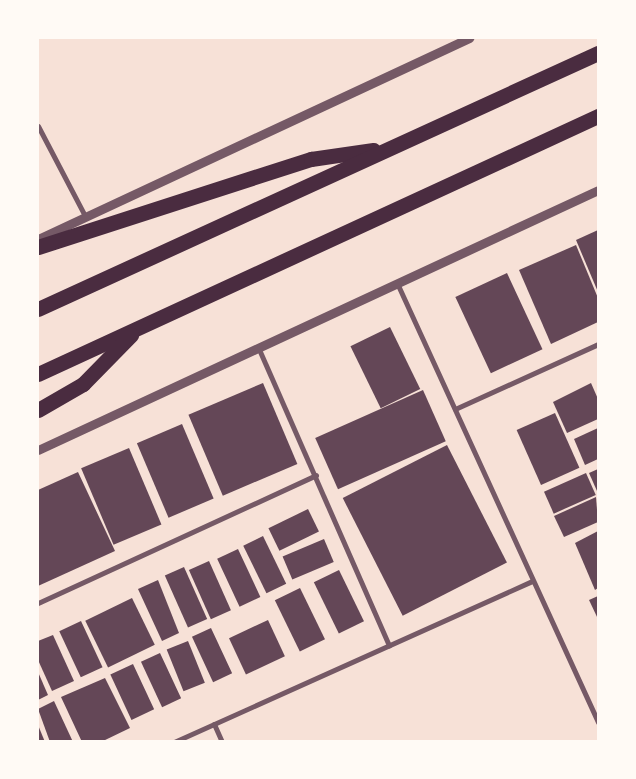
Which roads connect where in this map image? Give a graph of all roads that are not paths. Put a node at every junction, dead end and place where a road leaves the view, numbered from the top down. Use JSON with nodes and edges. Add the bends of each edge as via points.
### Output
{"nodes":[{"id":1,"x":470,"y":38,"type":"edge"},
{"id":2,"x":598,"y":53,"type":"edge"},
{"id":3,"x":598,"y":116,"type":"edge"},
{"id":4,"x":38,"y":126,"type":"edge"},
{"id":5,"x":392,"y":147,"type":"junction"},
{"id":6,"x":598,"y":190,"type":"edge"},
{"id":7,"x":85,"y":216,"type":"junction"},
{"id":8,"x":38,"y":239,"type":"edge"},
{"id":9,"x":38,"y":247,"type":"edge"},
{"id":10,"x":397,"y":282,"type":"junction"},
{"id":11,"x":38,"y":309,"type":"edge"},
{"id":12,"x":139,"y":328,"type":"junction"},
{"id":13,"x":598,"y":345,"type":"edge"},
{"id":14,"x":258,"y":347,"type":"junction"},
{"id":15,"x":38,"y":374,"type":"edge"},
{"id":16,"x":455,"y":409,"type":"junction"},
{"id":17,"x":38,"y":410,"type":"edge"},
{"id":18,"x":38,"y":450,"type":"edge"},
{"id":19,"x":316,"y":475,"type":"junction"},
{"id":20,"x":533,"y":581,"type":"junction"},
{"id":21,"x":38,"y":603,"type":"edge"},
{"id":22,"x":389,"y":646,"type":"junction"},
{"id":23,"x":598,"y":722,"type":"edge"},
{"id":24,"x":214,"y":724,"type":"junction"},
{"id":25,"x":174,"y":742,"type":"edge"},
{"id":26,"x":222,"y":742,"type":"edge"}],
"edges":[{"from":1,"to":7,"type":"street"},
{"from":2,"to":5,"type":"highway"},
{"from":3,"to":12,"type":"highway"},
{"from":4,"to":7,"type":"street"},
{"from":5,"to":9,"type":"highway","via":[[311,159]]},
{"from":5,"to":11,"type":"highway"},
{"from":6,"to":10,"type":"street"},
{"from":7,"to":8,"type":"street"},
{"from":10,"to":14,"type":"street"},
{"from":10,"to":16,"type":"street"},
{"from":12,"to":15,"type":"highway"},
{"from":12,"to":17,"type":"highway","via":[[83,384]]},
{"from":13,"to":16,"type":"street"},
{"from":14,"to":18,"type":"street"},
{"from":14,"to":19,"type":"street"},
{"from":16,"to":20,"type":"street"},
{"from":19,"to":21,"type":"street"},
{"from":19,"to":22,"type":"street"},
{"from":20,"to":22,"type":"street"},
{"from":20,"to":23,"type":"street"},
{"from":22,"to":24,"type":"street"},
{"from":24,"to":25,"type":"street"},
{"from":24,"to":26,"type":"street"}]}
